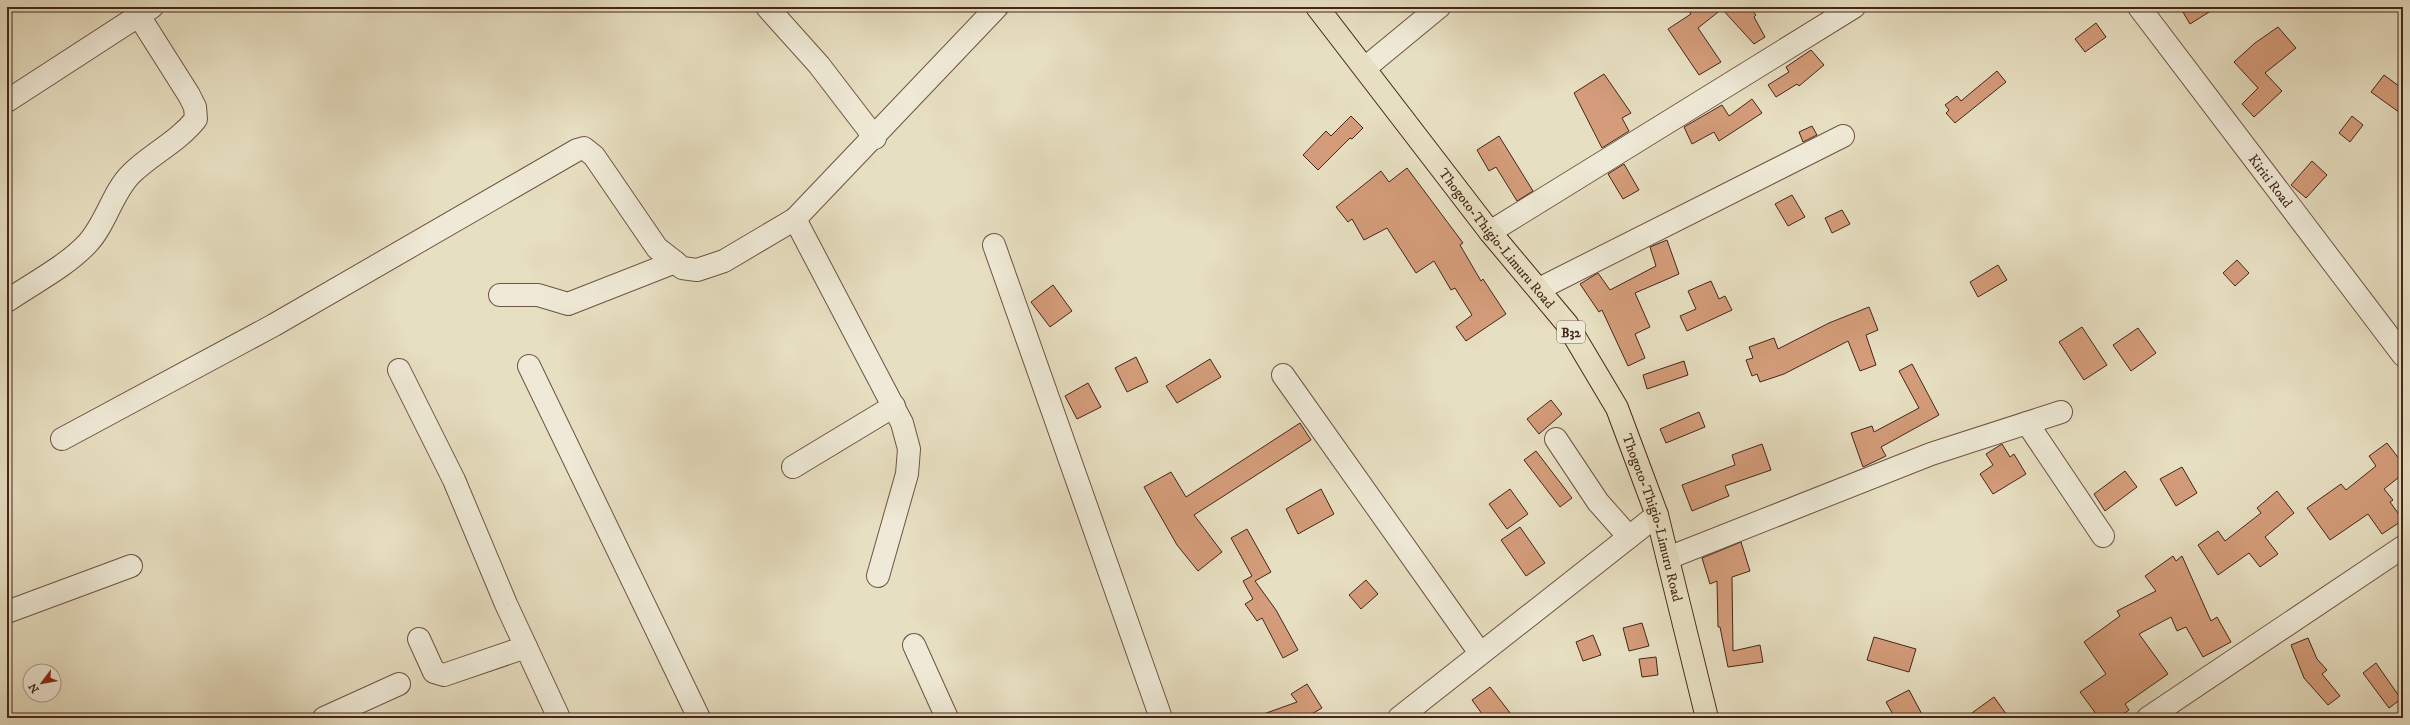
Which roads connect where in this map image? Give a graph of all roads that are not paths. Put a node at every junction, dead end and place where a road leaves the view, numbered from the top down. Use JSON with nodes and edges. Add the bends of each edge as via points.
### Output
{"nodes":[{"id":1,"x":767,"y":7,"type":"edge"},
{"id":2,"x":997,"y":7,"type":"edge"},
{"id":3,"x":1317,"y":7,"type":"edge"},
{"id":4,"x":1439,"y":7,"type":"edge"},
{"id":5,"x":1854,"y":7,"type":"edge"},
{"id":6,"x":2139,"y":7,"type":"edge"},
{"id":7,"x":146,"y":12,"type":"edge"},
{"id":8,"x":1365,"y":68,"type":"junction"},
{"id":9,"x":7,"y":101,"type":"edge"},
{"id":10,"x":1843,"y":136,"type":"dead end"},
{"id":11,"x":875,"y":138,"type":"junction"},
{"id":12,"x":795,"y":219,"type":"junction"},
{"id":13,"x":1490,"y":232,"type":"junction"},
{"id":14,"x":994,"y":245,"type":"dead end"},
{"id":15,"x":674,"y":262,"type":"junction"},
{"id":16,"x":1539,"y":289,"type":"junction"},
{"id":17,"x":500,"y":295,"type":"dead end"},
{"id":18,"x":7,"y":301,"type":"edge"},
{"id":19,"x":2403,"y":355,"type":"edge"},
{"id":20,"x":529,"y":366,"type":"dead end"},
{"id":21,"x":399,"y":370,"type":"dead end"},
{"id":22,"x":1283,"y":375,"type":"dead end"},
{"id":23,"x":894,"y":406,"type":"junction"},
{"id":24,"x":2061,"y":412,"type":"dead end"},
{"id":25,"x":2027,"y":423,"type":"junction"},
{"id":26,"x":62,"y":439,"type":"dead end"},
{"id":27,"x":1556,"y":439,"type":"dead end"},
{"id":28,"x":793,"y":467,"type":"dead end"},
{"id":29,"x":1657,"y":515,"type":"junction"},
{"id":30,"x":2103,"y":536,"type":"dead end"},
{"id":31,"x":1629,"y":537,"type":"junction"},
{"id":32,"x":2403,"y":547,"type":"edge"},
{"id":33,"x":1668,"y":558,"type":"junction"},
{"id":34,"x":131,"y":566,"type":"dead end"},
{"id":35,"x":878,"y":576,"type":"dead end"},
{"id":36,"x":7,"y":612,"type":"edge"},
{"id":37,"x":419,"y":639,"type":"dead end"},
{"id":38,"x":914,"y":645,"type":"dead end"},
{"id":39,"x":526,"y":647,"type":"junction"},
{"id":40,"x":1480,"y":654,"type":"junction"},
{"id":41,"x":399,"y":684,"type":"dead end"},
{"id":42,"x":324,"y":718,"type":"edge"},
{"id":43,"x":559,"y":718,"type":"edge"},
{"id":44,"x":698,"y":718,"type":"edge"},
{"id":45,"x":947,"y":718,"type":"edge"},
{"id":46,"x":1161,"y":718,"type":"edge"},
{"id":47,"x":1399,"y":718,"type":"edge"},
{"id":48,"x":1707,"y":718,"type":"edge"},
{"id":49,"x":2148,"y":718,"type":"edge"}],
"edges":[{"from":1,"to":11,"type":"street","via":[[820,65]]},
{"from":2,"to":11,"type":"street"},
{"from":3,"to":8,"type":"highway","name":"Thogoto-Thigio-Limuru Road","number":"B32"},
{"from":4,"to":8,"type":"street"},
{"from":5,"to":13,"type":"street"},
{"from":6,"to":19,"type":"street","name":"Kiriti Road"},
{"from":7,"to":9,"type":"street"},
{"from":7,"to":18,"type":"street","via":[[195,107],[196,119],[186,132],[130,175],[87,244],[61,265]]},
{"from":8,"to":13,"type":"highway","name":"Thogoto-Thigio-Limuru Road","number":"B32"},
{"from":10,"to":16,"type":"street"},
{"from":11,"to":12,"type":"street"},
{"from":12,"to":15,"type":"street","via":[[724,261],[708,267],[697,270],[682,268]]},
{"from":12,"to":23,"type":"street"},
{"from":13,"to":16,"type":"highway","name":"Thogoto-Thigio-Limuru Road","number":"B32"},
{"from":14,"to":46,"type":"street"},
{"from":15,"to":17,"type":"street","via":[[568,304],[538,295]]},
{"from":15,"to":26,"type":"street","via":[[657,248],[594,156],[584,148],[577,150],[274,325]]},
{"from":16,"to":29,"type":"highway","name":"Thogoto-Thigio-Limuru Road","number":"B32","via":[[1567,324],[1617,408]]},
{"from":20,"to":44,"type":"street"},
{"from":21,"to":39,"type":"street","via":[[454,480]]},
{"from":22,"to":40,"type":"street"},
{"from":23,"to":28,"type":"street"},
{"from":23,"to":35,"type":"street","via":[[909,449],[907,474]]},
{"from":24,"to":25,"type":"street"},
{"from":25,"to":30,"type":"street"},
{"from":25,"to":33,"type":"street","via":[[1931,454]]},
{"from":27,"to":31,"type":"street","via":[[1598,502]]},
{"from":29,"to":31,"type":"street"},
{"from":29,"to":33,"type":"highway","name":"Thogoto-Thigio-Limuru Road","number":"B32"},
{"from":31,"to":40,"type":"street"},
{"from":32,"to":49,"type":"street"},
{"from":33,"to":48,"type":"highway","name":"Thogoto-Thigio-Limuru Road","number":"B32"},
{"from":34,"to":36,"type":"street"},
{"from":37,"to":39,"type":"street","via":[[434,672],[444,675]]},
{"from":38,"to":45,"type":"street"},
{"from":39,"to":43,"type":"street"},
{"from":40,"to":47,"type":"street"},
{"from":41,"to":42,"type":"street"}]}
